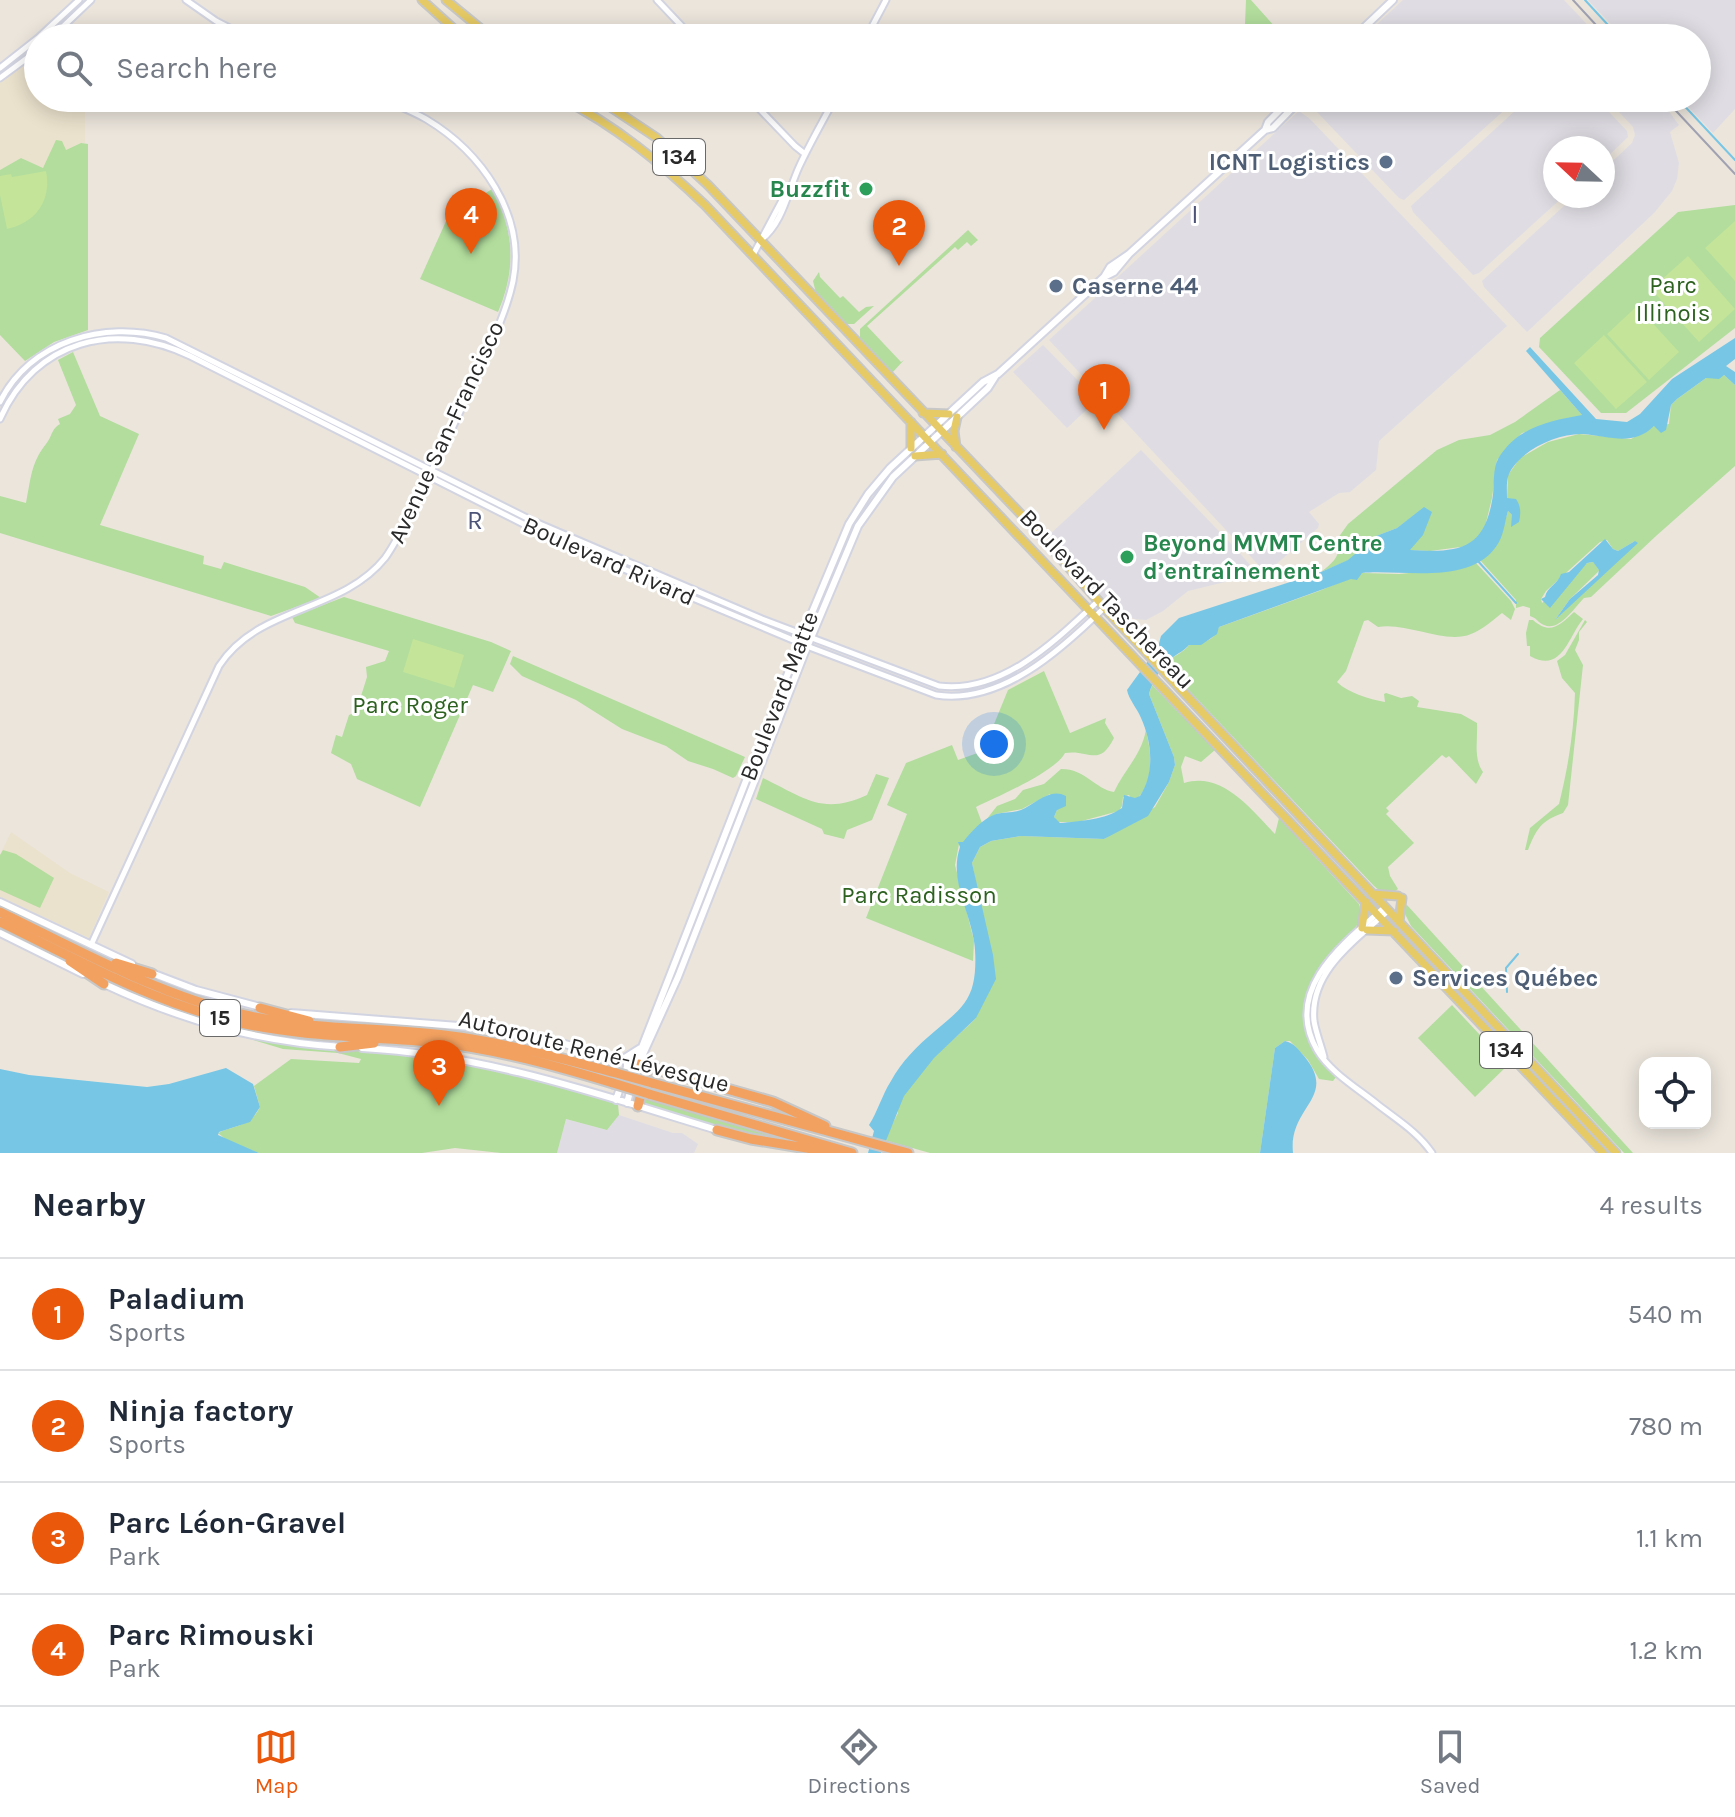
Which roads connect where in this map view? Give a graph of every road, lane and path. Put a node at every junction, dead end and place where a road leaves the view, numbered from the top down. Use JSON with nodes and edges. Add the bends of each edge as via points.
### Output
{"nodes":[{"id":1,"x":79,"y":0,"type":"edge"},
{"id":2,"x":91,"y":0,"type":"edge"},
{"id":3,"x":186,"y":0,"type":"edge"},
{"id":4,"x":422,"y":0,"type":"edge"},
{"id":5,"x":446,"y":0,"type":"edge"},
{"id":6,"x":657,"y":0,"type":"edge"},
{"id":7,"x":886,"y":0,"type":"edge"},
{"id":8,"x":1393,"y":0,"type":"edge"},
{"id":9,"x":53,"y":24,"type":"edge"},
{"id":10,"x":66,"y":24,"type":"edge"},
{"id":11,"x":222,"y":24,"type":"edge"},
{"id":12,"x":449,"y":24,"type":"edge"},
{"id":13,"x":475,"y":24,"type":"edge"},
{"id":14,"x":680,"y":24,"type":"edge"},
{"id":15,"x":873,"y":24,"type":"edge"},
{"id":16,"x":1368,"y":24,"type":"edge"},
{"id":17,"x":24,"y":49,"type":"edge"},
{"id":18,"x":24,"y":60,"type":"edge"},
{"id":19,"x":0,"y":68,"type":"edge"},
{"id":20,"x":0,"y":78,"type":"edge"},
{"id":21,"x":410,"y":112,"type":"edge"},
{"id":22,"x":586,"y":112,"type":"edge"},
{"id":23,"x":619,"y":112,"type":"edge"},
{"id":24,"x":762,"y":112,"type":"edge"},
{"id":25,"x":828,"y":112,"type":"edge"},
{"id":26,"x":1278,"y":112,"type":"edge"},
{"id":27,"x":1288,"y":112,"type":"edge"},
{"id":28,"x":1265,"y":130,"type":"junction"},
{"id":29,"x":805,"y":154,"type":"junction"},
{"id":30,"x":743,"y":222,"type":"junction"},
{"id":31,"x":729,"y":230,"type":"junction"},
{"id":32,"x":760,"y":241,"type":"junction"},
{"id":33,"x":753,"y":255,"type":"junction"},
{"id":34,"x":783,"y":265,"type":"junction"},
{"id":35,"x":770,"y":273,"type":"junction"},
{"id":36,"x":0,"y":402,"type":"edge"},
{"id":37,"x":922,"y":411,"type":"junction"},
{"id":38,"x":953,"y":415,"type":"junction"},
{"id":39,"x":0,"y":419,"type":"edge"},
{"id":40,"x":909,"y":419,"type":"junction"},
{"id":41,"x":938,"y":429,"type":"junction"},
{"id":42,"x":928,"y":439,"type":"junction"},
{"id":43,"x":956,"y":447,"type":"junction"},
{"id":44,"x":911,"y":448,"type":"junction"},
{"id":45,"x":942,"y":454,"type":"junction"},
{"id":46,"x":963,"y":454,"type":"junction"},
{"id":47,"x":915,"y":456,"type":"junction"},
{"id":48,"x":949,"y":461,"type":"junction"},
{"id":49,"x":430,"y":473,"type":"junction"},
{"id":50,"x":1098,"y":601,"type":"junction"},
{"id":51,"x":1104,"y":608,"type":"junction"},
{"id":52,"x":1090,"y":609,"type":"junction"},
{"id":53,"x":1096,"y":616,"type":"junction"},
{"id":54,"x":811,"y":638,"type":"junction"},
{"id":55,"x":803,"y":641,"type":"junction"},
{"id":56,"x":1372,"y":894,"type":"junction"},
{"id":57,"x":0,"y":902,"type":"edge"},
{"id":58,"x":1366,"y":902,"type":"junction"},
{"id":59,"x":1386,"y":909,"type":"junction"},
{"id":60,"x":0,"y":912,"type":"edge"},
{"id":61,"x":1379,"y":916,"type":"junction"},
{"id":62,"x":0,"y":922,"type":"edge"},
{"id":63,"x":1399,"y":922,"type":"junction"},
{"id":64,"x":1364,"y":929,"type":"junction"},
{"id":65,"x":1394,"y":931,"type":"junction"},
{"id":66,"x":0,"y":933,"type":"edge"},
{"id":67,"x":40,"y":942,"type":"junction"},
{"id":68,"x":90,"y":950,"type":"junction"},
{"id":69,"x":152,"y":974,"type":"joint"},
{"id":70,"x":104,"y":984,"type":"junction"},
{"id":71,"x":260,"y":1008,"type":"junction"},
{"id":72,"x":323,"y":1027,"type":"junction"},
{"id":73,"x":413,"y":1041,"type":"junction"},
{"id":74,"x":340,"y":1047,"type":"junction"},
{"id":75,"x":642,"y":1047,"type":"junction"},
{"id":76,"x":625,"y":1060,"type":"junction"},
{"id":77,"x":639,"y":1064,"type":"junction"},
{"id":78,"x":650,"y":1067,"type":"junction"},
{"id":79,"x":614,"y":1078,"type":"junction"},
{"id":80,"x":651,"y":1089,"type":"junction"},
{"id":81,"x":616,"y":1100,"type":"junction"},
{"id":82,"x":627,"y":1103,"type":"junction"},
{"id":83,"x":638,"y":1106,"type":"junction"},
{"id":84,"x":717,"y":1130,"type":"joint"},
{"id":85,"x":842,"y":1135,"type":"junction"},
{"id":86,"x":838,"y":1153,"type":"edge"},
{"id":87,"x":852,"y":1153,"type":"edge"},
{"id":88,"x":908,"y":1153,"type":"edge"},
{"id":89,"x":1432,"y":1153,"type":"edge"},
{"id":90,"x":1603,"y":1153,"type":"edge"},
{"id":91,"x":1616,"y":1153,"type":"edge"}],
"edges":[{"from":1,"to":9,"type":"street"},
{"from":2,"to":10,"type":"street"},
{"from":3,"to":11,"type":"street"},
{"from":4,"to":12,"type":"main road"},
{"from":5,"to":13,"type":"main road"},
{"from":6,"to":14,"type":"street"},
{"from":7,"to":15,"type":"street"},
{"from":8,"to":16,"type":"main road"},
{"from":17,"to":19,"type":"street"},
{"from":18,"to":20,"type":"street"},
{"from":21,"to":49,"type":"street","name":"Avenue San-Francisco","via":[[431,122],[472,158],[498,191],[514,237],[509,298]]},
{"from":22,"to":31,"type":"main road","name":"Boulevard Taschereau","number":"134","via":[[645,151]]},
{"from":23,"to":30,"type":"main road","name":"Boulevard Taschereau","number":"134","via":[[675,153]]},
{"from":24,"to":29,"type":"street"},
{"from":25,"to":29,"type":"street"},
{"from":26,"to":28,"type":"main road","name":"Boulevard Matte"},
{"from":27,"to":28,"type":"main road","name":"Boulevard Matte"},
{"from":28,"to":38,"type":"main road","name":"Boulevard Matte"},
{"from":29,"to":32,"type":"street","via":[[786,201]]},
{"from":30,"to":31,"type":"main road","via":[[739,229]]},
{"from":30,"to":32,"type":"main road","name":"Boulevard Taschereau","number":"134"},
{"from":31,"to":33,"type":"main road","name":"Boulevard Taschereau","number":"134"},
{"from":32,"to":33,"type":"street"},
{"from":32,"to":34,"type":"main road","name":"Boulevard Taschereau","number":"134"},
{"from":33,"to":35,"type":"main road","name":"Boulevard Taschereau","number":"134"},
{"from":34,"to":35,"type":"main road"},
{"from":34,"to":37,"type":"main road","name":"Boulevard Taschereau","number":"134"},
{"from":35,"to":40,"type":"main road","name":"Boulevard Taschereau","number":"134"},
{"from":36,"to":49,"type":"street","name":"Boulevard Rivard","via":[[25,368],[62,344],[108,332],[149,334],[183,345]]},
{"from":37,"to":38,"type":"main road"},
{"from":37,"to":40,"type":"main road"},
{"from":37,"to":41,"type":"main road","name":"Boulevard Taschereau","number":"134"},
{"from":38,"to":41,"type":"main road","name":"Boulevard Matte"},
{"from":38,"to":43,"type":"main road"},
{"from":39,"to":49,"type":"street","name":"Boulevard Rivard","via":[[18,386],[52,357],[96,340],[143,339],[187,354]]},
{"from":40,"to":42,"type":"main road","name":"Boulevard Taschereau","number":"134"},
{"from":40,"to":44,"type":"main road"},
{"from":41,"to":42,"type":"main road","name":"Boulevard Matte"},
{"from":41,"to":43,"type":"main road","name":"Boulevard Taschereau","number":"134"},
{"from":42,"to":44,"type":"main road","name":"Boulevard Matte"},
{"from":42,"to":45,"type":"main road","name":"Boulevard Taschereau","number":"134"},
{"from":42,"to":47,"type":"main road","name":"Boulevard Matte"},
{"from":43,"to":46,"type":"main road","name":"Boulevard Taschereau","number":"134"},
{"from":44,"to":55,"type":"main road","name":"Boulevard Matte","via":[[852,519]]},
{"from":45,"to":47,"type":"main road"},
{"from":45,"to":48,"type":"main road","name":"Boulevard Taschereau","number":"134"},
{"from":46,"to":48,"type":"main road","via":[[952,455]]},
{"from":46,"to":50,"type":"main road","name":"Boulevard Taschereau","number":"134"},
{"from":47,"to":54,"type":"main road","name":"Boulevard Matte","via":[[865,514]]},
{"from":48,"to":52,"type":"main road","name":"Boulevard Taschereau","number":"134"},
{"from":49,"to":55,"type":"street","name":"Boulevard Rivard","via":[[557,541]]},
{"from":49,"to":68,"type":"street","name":"Avenue San-Francisco","via":[[393,546],[374,571],[344,593],[257,628],[222,661]]},
{"from":50,"to":51,"type":"main road","name":"Boulevard Taschereau","number":"134"},
{"from":50,"to":52,"type":"street"},
{"from":51,"to":53,"type":"street","name":"Boulevard Rivard"},
{"from":51,"to":56,"type":"main road","name":"Boulevard Taschereau","number":"134"},
{"from":52,"to":53,"type":"main road","name":"Boulevard Taschereau","number":"134"},
{"from":52,"to":54,"type":"street","via":[[1032,658],[963,687],[931,685]]},
{"from":53,"to":55,"type":"street","name":"Boulevard Rivard","via":[[1038,665],[964,696],[932,694]]},
{"from":53,"to":58,"type":"main road","name":"Boulevard Taschereau","number":"134"},
{"from":54,"to":55,"type":"main road","name":"Boulevard Matte"},
{"from":55,"to":75,"type":"main road","name":"Boulevard Matte"},
{"from":55,"to":77,"type":"main road","name":"Boulevard Matte","via":[[678,977]]},
{"from":56,"to":59,"type":"main road","name":"Boulevard Taschereau","number":"134"},
{"from":56,"to":63,"type":"main road","via":[[1400,897]]},
{"from":57,"to":68,"type":"main road"},
{"from":58,"to":61,"type":"main road","name":"Boulevard Taschereau","number":"134"},
{"from":58,"to":64,"type":"main road"},
{"from":59,"to":61,"type":"street"},
{"from":59,"to":63,"type":"main road","name":"Boulevard Taschereau","number":"134"},
{"from":60,"to":68,"type":"highway","name":"Autoroute René-Lévesque","number":"15"},
{"from":61,"to":64,"type":"street"},
{"from":61,"to":65,"type":"main road","name":"Boulevard Taschereau","number":"134"},
{"from":62,"to":67,"type":"highway","name":"Autoroute René-Lévesque","number":"15"},
{"from":63,"to":91,"type":"main road","name":"Boulevard Taschereau","number":"134"},
{"from":64,"to":65,"type":"main road"},
{"from":64,"to":89,"type":"street","via":[[1330,966],[1318,989],[1314,1022],[1325,1058]]},
{"from":65,"to":90,"type":"main road","name":"Boulevard Taschereau","number":"134"},
{"from":66,"to":70,"type":"main road"},
{"from":67,"to":70,"type":"highway"},
{"from":67,"to":73,"type":"highway","name":"Autoroute René-Lévesque","number":"15","via":[[150,994],[226,1020],[297,1033]]},
{"from":68,"to":69,"type":"highway"},
{"from":68,"to":72,"type":"highway","name":"Autoroute René-Lévesque","number":"15","via":[[163,990],[257,1018]]},
{"from":69,"to":71,"type":"main road"},
{"from":70,"to":74,"type":"main road","via":[[211,1026],[276,1041]]},
{"from":71,"to":72,"type":"highway"},
{"from":71,"to":76,"type":"main road","via":[[484,1028]]},
{"from":72,"to":79,"type":"highway","name":"Autoroute René-Lévesque","number":"15","via":[[466,1038]]},
{"from":73,"to":74,"type":"highway"},
{"from":73,"to":79,"type":"highway","name":"Autoroute René-Lévesque","number":"15"},
{"from":74,"to":81,"type":"main road","via":[[450,1056]]},
{"from":75,"to":76,"type":"main road"},
{"from":75,"to":77,"type":"main road","name":"Boulevard Matte"},
{"from":76,"to":77,"type":"main road"},
{"from":76,"to":81,"type":"main road"},
{"from":77,"to":78,"type":"highway"},
{"from":77,"to":82,"type":"main road","name":"Boulevard Matte"},
{"from":78,"to":83,"type":"highway"},
{"from":78,"to":85,"type":"highway","via":[[779,1104]]},
{"from":79,"to":80,"type":"highway","name":"Autoroute René-Lévesque","number":"15","bridge":true},
{"from":80,"to":85,"type":"highway","name":"Autoroute René-Lévesque","number":"15"},
{"from":80,"to":87,"type":"highway","name":"Autoroute René-Lévesque","number":"15"},
{"from":81,"to":82,"type":"main road"},
{"from":82,"to":83,"type":"main road"},
{"from":83,"to":84,"type":"main road"},
{"from":84,"to":86,"type":"highway"},
{"from":85,"to":88,"type":"highway","name":"Autoroute René-Lévesque","number":"15"}]}
